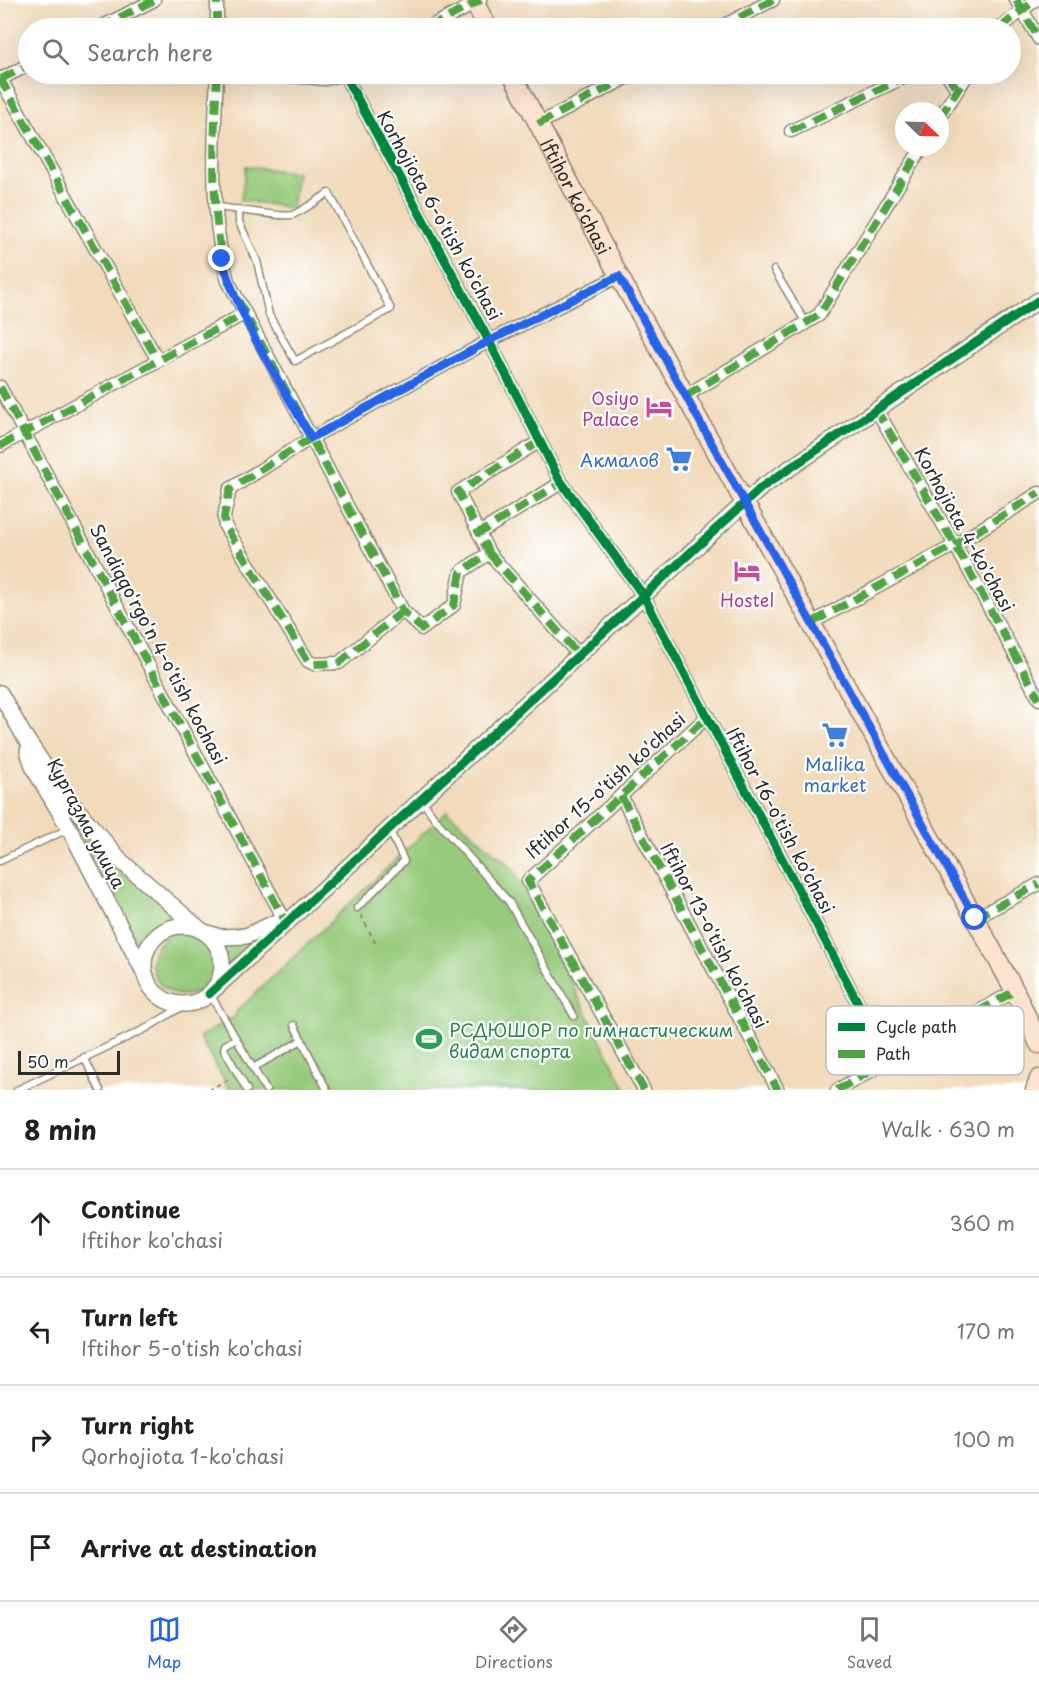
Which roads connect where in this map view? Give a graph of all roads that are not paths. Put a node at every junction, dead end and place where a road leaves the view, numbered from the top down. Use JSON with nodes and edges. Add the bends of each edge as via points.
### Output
{"nodes":[{"id":1,"x":154,"y":0,"type":"edge"},
{"id":2,"x":217,"y":0,"type":"edge"},
{"id":3,"x":773,"y":0,"type":"edge"},
{"id":4,"x":1016,"y":0,"type":"edge"},
{"id":5,"x":1035,"y":0,"type":"edge"},
{"id":6,"x":477,"y":1,"type":"edge"},
{"id":7,"x":1022,"y":13,"type":"junction"},
{"id":8,"x":119,"y":18,"type":"edge"},
{"id":9,"x":217,"y":18,"type":"edge"},
{"id":10,"x":446,"y":18,"type":"edge"},
{"id":11,"x":484,"y":18,"type":"edge"},
{"id":12,"x":738,"y":18,"type":"edge"},
{"id":13,"x":1015,"y":18,"type":"edge"},
{"id":14,"x":1039,"y":39,"type":"edge"},
{"id":15,"x":18,"y":70,"type":"edge"},
{"id":16,"x":1,"y":78,"type":"edge"},
{"id":17,"x":217,"y":84,"type":"edge"},
{"id":18,"x":349,"y":84,"type":"edge"},
{"id":19,"x":517,"y":84,"type":"edge"},
{"id":20,"x":615,"y":84,"type":"edge"},
{"id":21,"x":890,"y":84,"type":"edge"},
{"id":22,"x":954,"y":84,"type":"edge"},
{"id":23,"x":961,"y":84,"type":"edge"},
{"id":24,"x":957,"y":89,"type":"junction"},
{"id":25,"x":949,"y":102,"type":"edge"},
{"id":26,"x":538,"y":124,"type":"junction"},
{"id":27,"x":792,"y":131,"type":"dead end"},
{"id":28,"x":917,"y":156,"type":"edge"},
{"id":29,"x":218,"y":207,"type":"junction"},
{"id":30,"x":239,"y":209,"type":"junction"},
{"id":31,"x":774,"y":270,"type":"dead end"},
{"id":32,"x":619,"y":276,"type":"junction"},
{"id":33,"x":1039,"y":300,"type":"edge"},
{"id":34,"x":244,"y":314,"type":"junction"},
{"id":35,"x":806,"y":324,"type":"junction"},
{"id":36,"x":489,"y":341,"type":"junction"},
{"id":37,"x":157,"y":359,"type":"junction"},
{"id":38,"x":0,"y":387,"type":"edge"},
{"id":39,"x":687,"y":394,"type":"junction"},
{"id":40,"x":876,"y":409,"type":"junction"},
{"id":41,"x":25,"y":432,"type":"junction"},
{"id":42,"x":311,"y":438,"type":"junction"},
{"id":43,"x":540,"y":441,"type":"junction"},
{"id":44,"x":0,"y":446,"type":"edge"},
{"id":45,"x":561,"y":483,"type":"junction"},
{"id":46,"x":1039,"y":493,"type":"edge"},
{"id":47,"x":746,"y":501,"type":"junction"},
{"id":48,"x":478,"y":533,"type":"junction"},
{"id":49,"x":955,"y":545,"type":"junction"},
{"id":50,"x":489,"y":553,"type":"junction"},
{"id":51,"x":643,"y":595,"type":"junction"},
{"id":52,"x":403,"y":611,"type":"junction"},
{"id":53,"x":813,"y":622,"type":"junction"},
{"id":54,"x":578,"y":654,"type":"junction"},
{"id":55,"x":0,"y":693,"type":"edge"},
{"id":56,"x":1039,"y":699,"type":"edge"},
{"id":57,"x":708,"y":716,"type":"junction"},
{"id":58,"x":23,"y":734,"type":"junction"},
{"id":59,"x":621,"y":796,"type":"junction"},
{"id":60,"x":421,"y":798,"type":"junction"},
{"id":61,"x":69,"y":828,"type":"junction"},
{"id":62,"x":388,"y":828,"type":"junction"},
{"id":63,"x":0,"y":861,"type":"edge"},
{"id":64,"x":1039,"y":884,"type":"edge"},
{"id":65,"x":357,"y":908,"type":"road end"},
{"id":66,"x":289,"y":917,"type":"junction"},
{"id":67,"x":975,"y":918,"type":"junction"},
{"id":68,"x":202,"y":931,"type":"junction"},
{"id":69,"x":146,"y":976,"type":"junction"},
{"id":70,"x":1015,"y":991,"type":"junction"},
{"id":71,"x":209,"y":994,"type":"junction"},
{"id":72,"x":186,"y":1004,"type":"junction"},
{"id":73,"x":860,"y":1006,"type":"edge"},
{"id":74,"x":988,"y":1006,"type":"edge"},
{"id":75,"x":1024,"y":1006,"type":"edge"},
{"id":76,"x":1024,"y":1006,"type":"edge"},
{"id":77,"x":574,"y":1016,"type":"dead end"},
{"id":78,"x":1034,"y":1023,"type":"edge"},
{"id":79,"x":294,"y":1025,"type":"dead end"},
{"id":80,"x":235,"y":1038,"type":"junction"},
{"id":81,"x":302,"y":1040,"type":"junction"},
{"id":82,"x":1039,"y":1044,"type":"edge"},
{"id":83,"x":84,"y":1057,"type":"junction"},
{"id":84,"x":253,"y":1068,"type":"junction"},
{"id":85,"x":865,"y":1075,"type":"edge"},
{"id":86,"x":1039,"y":1079,"type":"edge"},
{"id":87,"x":17,"y":1090,"type":"edge"},
{"id":88,"x":100,"y":1090,"type":"edge"},
{"id":89,"x":247,"y":1090,"type":"edge"},
{"id":90,"x":266,"y":1090,"type":"edge"},
{"id":91,"x":327,"y":1090,"type":"edge"},
{"id":92,"x":644,"y":1090,"type":"edge"},
{"id":93,"x":778,"y":1090,"type":"edge"},
{"id":94,"x":837,"y":1090,"type":"edge"},
{"id":95,"x":1037,"y":1090,"type":"edge"}],
"edges":[{"from":1,"to":8,"type":"street"},
{"from":2,"to":9,"type":"street"},
{"from":3,"to":12,"type":"street"},
{"from":4,"to":7,"type":"street"},
{"from":5,"to":7,"type":"street"},
{"from":6,"to":10,"type":"street"},
{"from":6,"to":11,"type":"main road"},
{"from":7,"to":13,"type":"street"},
{"from":7,"to":14,"type":"street"},
{"from":15,"to":16,"type":"street"},
{"from":16,"to":37,"type":"street"},
{"from":17,"to":29,"type":"street","via":[[214,138]]},
{"from":18,"to":36,"type":"street","name":"Korhojiota 6-o'tish ko'chasi"},
{"from":19,"to":26,"type":"main road","name":"Iftihor ko'chasi"},
{"from":20,"to":26,"type":"street"},
{"from":21,"to":27,"type":"street"},
{"from":22,"to":24,"type":"street"},
{"from":23,"to":24,"type":"street"},
{"from":24,"to":25,"type":"street"},
{"from":26,"to":32,"type":"main road","name":"Iftihor ko'chasi"},
{"from":28,"to":35,"type":"street","via":[[822,312]]},
{"from":29,"to":30,"type":"lane"},
{"from":29,"to":34,"type":"street","via":[[222,259]]},
{"from":30,"to":30,"type":"lane","via":[[291,216],[329,193],[390,309],[295,361],[269,315],[258,261],[238,222]]},
{"from":31,"to":35,"type":"lane"},
{"from":32,"to":36,"type":"street"},
{"from":32,"to":39,"type":"main road","name":"Iftihor ko'chasi"},
{"from":33,"to":40,"type":"street"},
{"from":34,"to":37,"type":"street"},
{"from":34,"to":42,"type":"street"},
{"from":35,"to":39,"type":"street"},
{"from":36,"to":42,"type":"street"},
{"from":36,"to":43,"type":"street","name":"Korhojiota 6-o'tish ko'chasi"},
{"from":37,"to":41,"type":"street"},
{"from":38,"to":41,"type":"street","name":"Sandiqqo'rgo'n 4-o'tish kochasi"},
{"from":39,"to":47,"type":"main road","name":"Iftihor ko'chasi"},
{"from":40,"to":47,"type":"street"},
{"from":40,"to":49,"type":"street","name":"Korhojiota 4-ko'chasi"},
{"from":41,"to":44,"type":"street"},
{"from":41,"to":66,"type":"street","name":"Sandiqqo'rgo'n 4-o'tish kochasi"},
{"from":42,"to":52,"type":"street"},
{"from":42,"to":52,"type":"street","via":[[230,489],[225,526],[308,661],[314,664],[339,663]]},
{"from":43,"to":45,"type":"street","name":"Korhojiota 6-o'tish ko'chasi"},
{"from":43,"to":48,"type":"street","via":[[458,492]]},
{"from":45,"to":48,"type":"street"},
{"from":45,"to":51,"type":"street","name":"Iftihor 16-o'tish ko'chasi"},
{"from":46,"to":49,"type":"street"},
{"from":47,"to":51,"type":"street"},
{"from":47,"to":53,"type":"main road","name":"Iftihor ko'chasi"},
{"from":48,"to":50,"type":"street"},
{"from":49,"to":53,"type":"street"},
{"from":49,"to":56,"type":"street","name":"Korhojiota 4-ko'chasi"},
{"from":50,"to":52,"type":"street","via":[[461,572],[454,605],[423,629]]},
{"from":50,"to":54,"type":"street"},
{"from":51,"to":54,"type":"street"},
{"from":51,"to":57,"type":"street","name":"Iftihor 16-o'tish ko'chasi"},
{"from":53,"to":67,"type":"main road","name":"Iftihor ko'chasi"},
{"from":54,"to":60,"type":"street"},
{"from":55,"to":58,"type":"street"},
{"from":57,"to":59,"type":"street","name":"Iftihor 15-o'tish ko'chasi"},
{"from":57,"to":73,"type":"street","name":"Iftihor 16-o'tish ko'chasi"},
{"from":58,"to":61,"type":"street","name":"Кургазма улица","via":[[34,769]]},
{"from":58,"to":68,"type":"street","name":"Кургазма улица","via":[[62,792],[122,862]]},
{"from":59,"to":92,"type":"street","name":"Iftihor 15-o'tish ko'chasi","via":[[528,881]]},
{"from":59,"to":93,"type":"street","name":"Iftihor 13-o'tish ko'chasi"},
{"from":60,"to":62,"type":"street"},
{"from":60,"to":77,"type":"lane","via":[[509,902]]},
{"from":61,"to":63,"type":"lane"},
{"from":61,"to":69,"type":"street","name":"Кургазма улица"},
{"from":62,"to":65,"type":"lane","via":[[404,861]]},
{"from":62,"to":66,"type":"street"},
{"from":64,"to":67,"type":"street"},
{"from":66,"to":68,"type":"street","via":[[246,936],[220,937]]},
{"from":66,"to":71,"type":"street"},
{"from":67,"to":70,"type":"main road","name":"Iftihor ko'chasi"},
{"from":68,"to":69,"type":"street","via":[[178,926],[155,938],[147,950]]},
{"from":68,"to":71,"type":"street","via":[[218,948],[222,960],[219,978]]},
{"from":69,"to":72,"type":"street","via":[[161,997]]},
{"from":70,"to":74,"type":"street"},
{"from":70,"to":75,"type":"main road","name":"Iftihor ko'chasi"},
{"from":71,"to":72,"type":"street"},
{"from":71,"to":80,"type":"lane"},
{"from":72,"to":83,"type":"lane","via":[[147,1028]]},
{"from":76,"to":78,"type":"main road","name":"Iftihor ko'chasi"},
{"from":78,"to":82,"type":"main road","name":"Iftihor ko'chasi"},
{"from":79,"to":81,"type":"lane"},
{"from":80,"to":84,"type":"lane"},
{"from":80,"to":89,"type":"lane","via":[[224,1049]]},
{"from":81,"to":84,"type":"lane"},
{"from":81,"to":91,"type":"lane"},
{"from":83,"to":87,"type":"lane"},
{"from":83,"to":88,"type":"lane"},
{"from":84,"to":90,"type":"lane"},
{"from":85,"to":94,"type":"street"},
{"from":86,"to":95,"type":"main road"}]}
